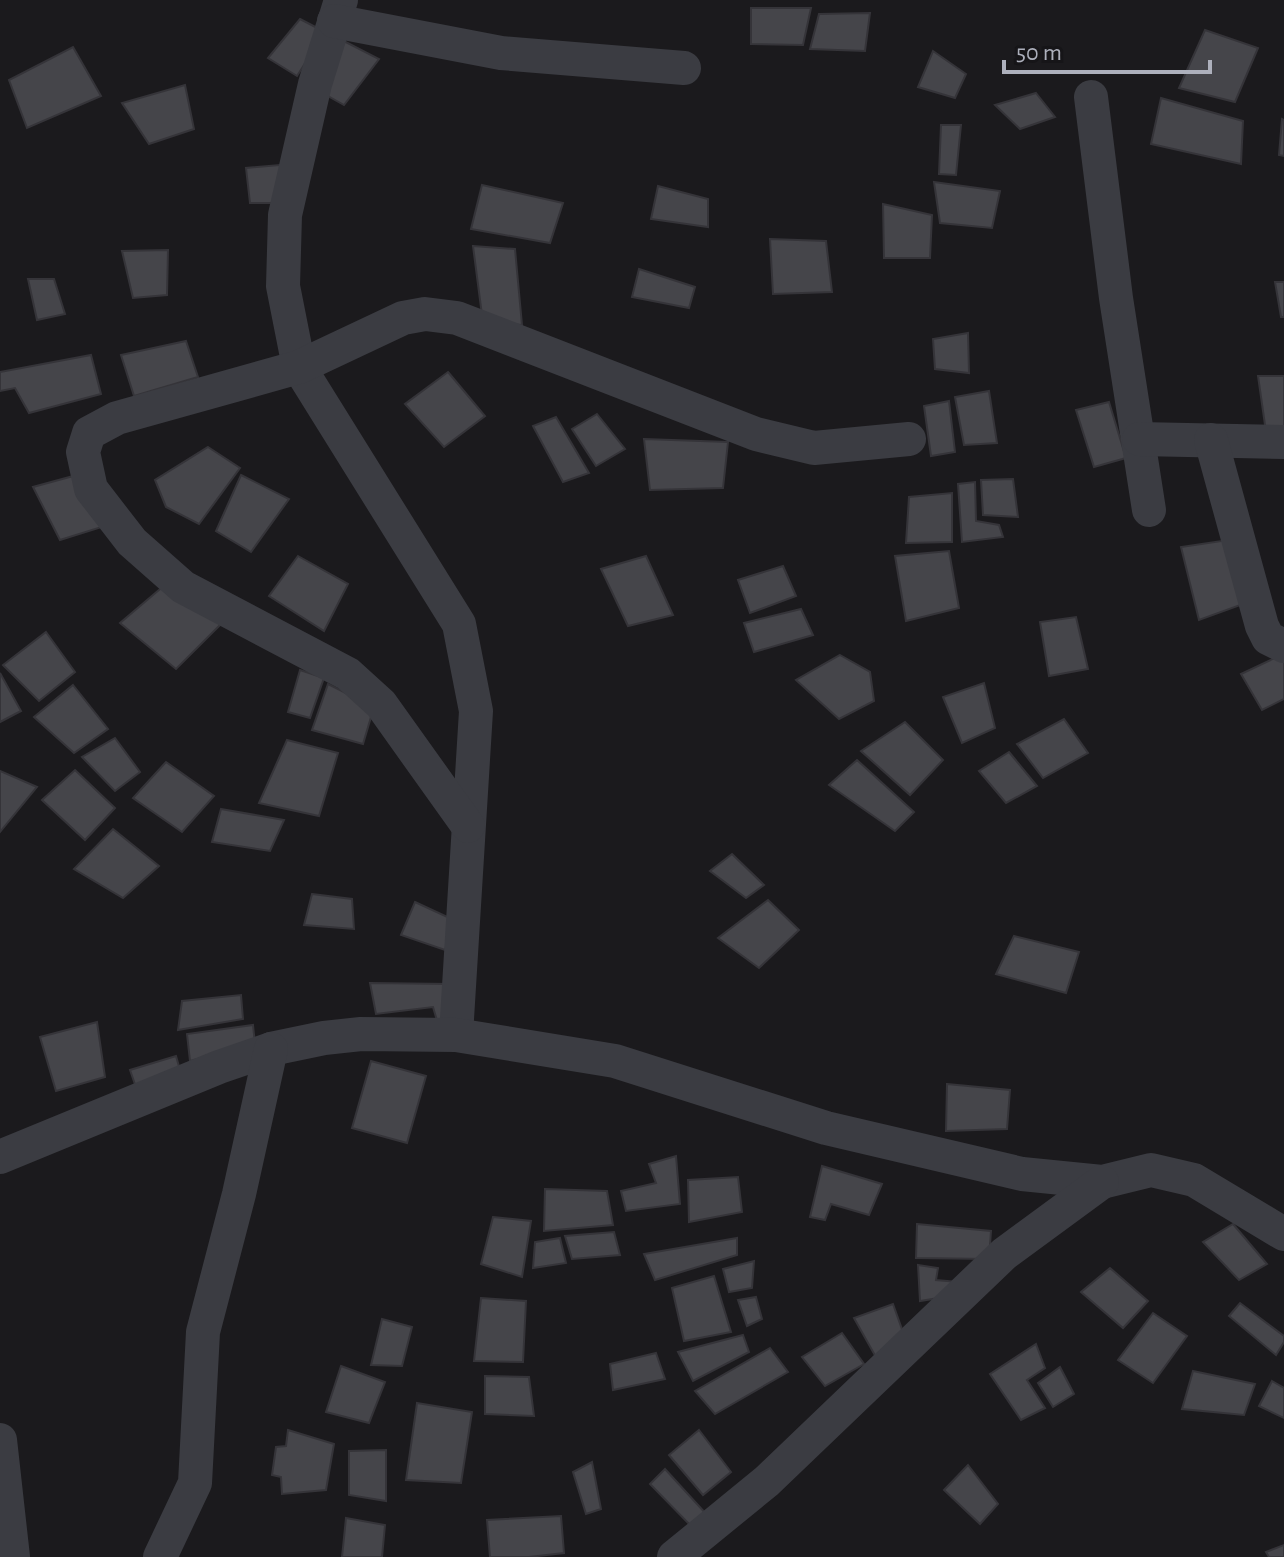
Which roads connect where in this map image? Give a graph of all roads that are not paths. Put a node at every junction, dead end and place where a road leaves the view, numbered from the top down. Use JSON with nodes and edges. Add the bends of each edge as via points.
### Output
{"nodes":[{"id":1,"x":338,"y":10,"type":"edge"},
{"id":2,"x":684,"y":68,"type":"dead end"},
{"id":3,"x":1091,"y":97,"type":"dead end"},
{"id":4,"x":299,"y":367,"type":"junction"},
{"id":5,"x":909,"y":439,"type":"dead end"},
{"id":6,"x":1139,"y":439,"type":"junction"},
{"id":7,"x":1211,"y":440,"type":"junction"},
{"id":8,"x":1284,"y":442,"type":"edge"},
{"id":9,"x":1149,"y":510,"type":"dead end"},
{"id":10,"x":1284,"y":646,"type":"edge"},
{"id":11,"x":468,"y":826,"type":"junction"},
{"id":12,"x":456,"y":1035,"type":"junction"},
{"id":13,"x":271,"y":1049,"type":"junction"},
{"id":14,"x":0,"y":1157,"type":"edge"},
{"id":15,"x":1102,"y":1182,"type":"junction"},
{"id":16,"x":1284,"y":1234,"type":"edge"},
{"id":17,"x":0,"y":1440,"type":"edge"},
{"id":18,"x":13,"y":1557,"type":"edge"},
{"id":19,"x":160,"y":1557,"type":"edge"},
{"id":20,"x":674,"y":1557,"type":"edge"}],
"edges":[{"from":1,"to":2,"type":"street","via":[[501,53]]},
{"from":1,"to":4,"type":"street","via":[[285,215],[283,286]]},
{"from":3,"to":6,"type":"street"},
{"from":4,"to":5,"type":"street","via":[[403,318],[425,314],[457,318],[785,442],[814,448]]},
{"from":4,"to":11,"type":"street","via":[[459,624],[476,711]]},
{"from":4,"to":11,"type":"street","via":[[117,418],[89,433],[83,452],[91,489],[132,542],[183,587],[348,674],[381,704]]},
{"from":6,"to":7,"type":"street"},
{"from":6,"to":9,"type":"street"},
{"from":7,"to":8,"type":"street"},
{"from":7,"to":10,"type":"street","via":[[1262,626],[1268,638]]},
{"from":11,"to":12,"type":"street"},
{"from":12,"to":13,"type":"street","via":[[361,1034]]},
{"from":12,"to":15,"type":"street","via":[[615,1061],[826,1128],[1007,1170]]},
{"from":13,"to":14,"type":"street"},
{"from":13,"to":19,"type":"street","via":[[203,1332],[195,1483]]},
{"from":15,"to":16,"type":"street","via":[[1151,1170],[1194,1180]]},
{"from":15,"to":20,"type":"street","via":[[1004,1254],[767,1481]]},
{"from":17,"to":18,"type":"street"}]}
